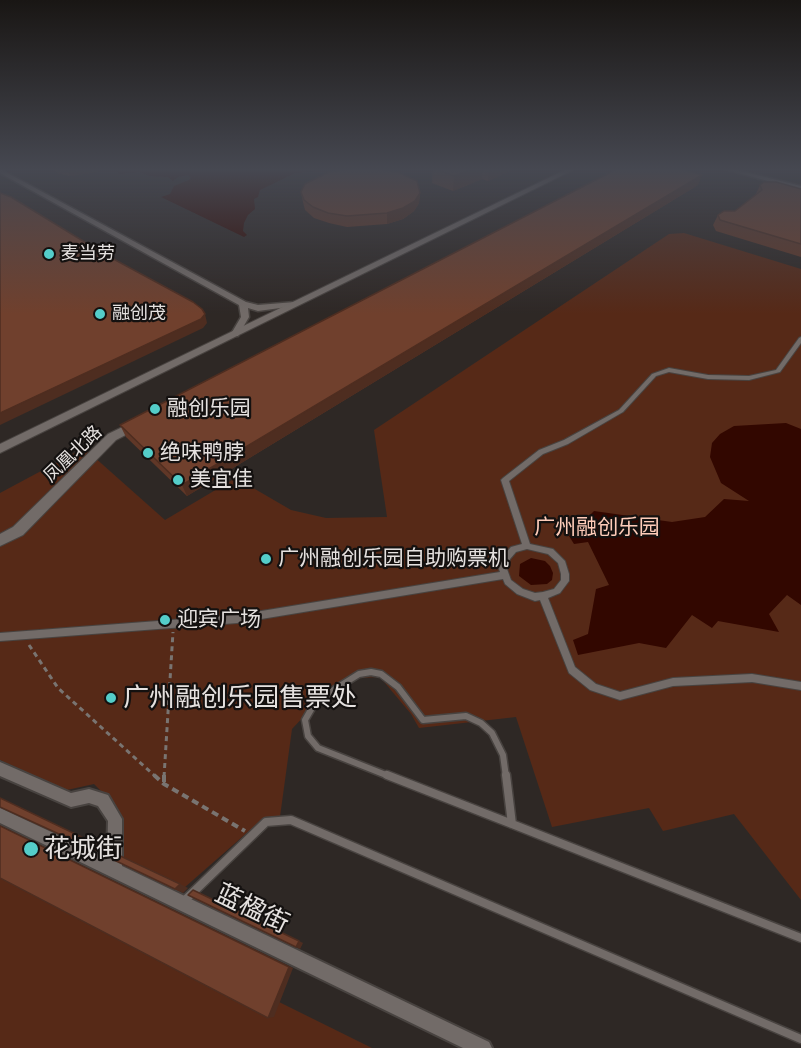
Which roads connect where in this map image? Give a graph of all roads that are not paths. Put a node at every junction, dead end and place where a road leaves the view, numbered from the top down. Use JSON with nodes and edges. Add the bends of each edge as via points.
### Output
{"nodes":[{"id":1,"x":84,"y":217,"type":"edge"},
{"id":2,"x":474,"y":217,"type":"edge"},
{"id":3,"x":243,"y":304,"type":"junction"},
{"id":4,"x":295,"y":304,"type":"junction"},
{"id":5,"x":235,"y":334,"type":"junction"},
{"id":6,"x":801,"y":339,"type":"edge"},
{"id":7,"x":154,"y":415,"type":"edge"},
{"id":8,"x":0,"y":449,"type":"edge"},
{"id":9,"x":0,"y":541,"type":"edge"},
{"id":10,"x":527,"y":546,"type":"junction"},
{"id":11,"x":505,"y":575,"type":"junction"},
{"id":12,"x":543,"y":596,"type":"junction"},
{"id":13,"x":0,"y":637,"type":"edge"},
{"id":14,"x":801,"y":686,"type":"edge"},
{"id":15,"x":0,"y":769,"type":"edge"},
{"id":16,"x":0,"y":815,"type":"edge"},
{"id":17,"x":512,"y":824,"type":"junction"},
{"id":18,"x":114,"y":870,"type":"junction"},
{"id":19,"x":182,"y":903,"type":"junction"},
{"id":20,"x":801,"y":938,"type":"edge"},
{"id":21,"x":801,"y":1039,"type":"edge"},
{"id":22,"x":483,"y":1048,"type":"edge"}],
"edges":[{"from":1,"to":3,"type":"street"},
{"from":2,"to":4,"type":"main road","name":"凤凰北路"},
{"from":3,"to":4,"type":"street","via":[[258,308]]},
{"from":3,"to":5,"type":"street","via":[[245,317]]},
{"from":4,"to":5,"type":"main road","name":"凤凰北路"},
{"from":5,"to":8,"type":"main road","name":"凤凰北路"},
{"from":6,"to":10,"type":"street","via":[[778,371],[749,378],[708,377],[669,370],[654,375],[621,411],[541,452],[505,480]]},
{"from":7,"to":9,"type":"main road","name":"凤凰北路","via":[[112,437],[18,531]]},
{"from":10,"to":11,"type":"street","via":[[509,553],[503,563]]},
{"from":10,"to":12,"type":"street","via":[[550,551],[564,568],[562,586]]},
{"from":11,"to":12,"type":"street","via":[[520,592]]},
{"from":11,"to":13,"type":"street","via":[[237,618]]},
{"from":12,"to":14,"type":"street","via":[[572,670],[593,687],[620,696],[673,682],[752,678]]},
{"from":15,"to":18,"type":"street","via":[[71,800],[89,796],[103,800],[116,826]]},
{"from":16,"to":18,"type":"street","name":"蓝楹街"},
{"from":17,"to":17,"type":"lane","via":[[503,755],[492,733],[481,723],[466,716],[423,720],[398,687],[381,674],[371,672],[359,674],[316,701],[309,710],[305,720],[308,736],[318,748]]},
{"from":17,"to":20,"type":"lane"},
{"from":18,"to":19,"type":"street","name":"蓝楹街"},
{"from":19,"to":21,"type":"lane","via":[[266,822],[291,820]]},
{"from":19,"to":22,"type":"street","name":"蓝楹街"}]}
